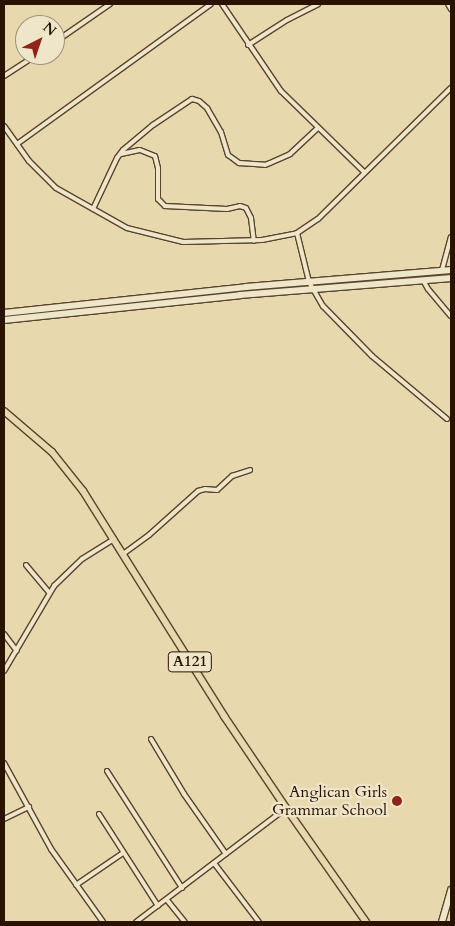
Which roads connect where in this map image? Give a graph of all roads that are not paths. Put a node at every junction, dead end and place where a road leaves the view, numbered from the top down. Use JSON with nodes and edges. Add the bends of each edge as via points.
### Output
{"nodes":[{"id":1,"x":110,"y":4,"type":"edge"},
{"id":2,"x":211,"y":4,"type":"edge"},
{"id":3,"x":222,"y":4,"type":"edge"},
{"id":4,"x":302,"y":4,"type":"edge"},
{"id":5,"x":318,"y":4,"type":"edge"},
{"id":6,"x":448,"y":4,"type":"edge"},
{"id":7,"x":104,"y":6,"type":"edge"},
{"id":8,"x":451,"y":9,"type":"edge"},
{"id":9,"x":306,"y":10,"type":"junction"},
{"id":10,"x":65,"y":35,"type":"edge"},
{"id":11,"x":248,"y":45,"type":"junction"},
{"id":12,"x":21,"y":65,"type":"edge"},
{"id":13,"x":4,"y":76,"type":"edge"},
{"id":14,"x":451,"y":88,"type":"edge"},
{"id":15,"x":4,"y":126,"type":"edge"},
{"id":16,"x":318,"y":128,"type":"junction"},
{"id":17,"x":17,"y":144,"type":"junction"},
{"id":18,"x":119,"y":155,"type":"junction"},
{"id":19,"x":364,"y":172,"type":"junction"},
{"id":20,"x":93,"y":209,"type":"junction"},
{"id":21,"x":297,"y":233,"type":"junction"},
{"id":22,"x":451,"y":237,"type":"edge"},
{"id":23,"x":254,"y":241,"type":"junction"},
{"id":24,"x":442,"y":270,"type":"junction"},
{"id":25,"x":451,"y":270,"type":"edge"},
{"id":26,"x":451,"y":278,"type":"edge"},
{"id":27,"x":423,"y":280,"type":"junction"},
{"id":28,"x":309,"y":282,"type":"junction"},
{"id":29,"x":314,"y":290,"type":"junction"},
{"id":30,"x":4,"y":313,"type":"edge"},
{"id":31,"x":451,"y":316,"type":"edge"},
{"id":32,"x":4,"y":320,"type":"edge"},
{"id":33,"x":4,"y":412,"type":"edge"},
{"id":34,"x":447,"y":419,"type":"dead end"},
{"id":35,"x":250,"y":470,"type":"dead end"},
{"id":36,"x":114,"y":539,"type":"junction"},
{"id":37,"x":123,"y":554,"type":"junction"},
{"id":38,"x":26,"y":565,"type":"dead end"},
{"id":39,"x":49,"y":592,"type":"junction"},
{"id":40,"x":4,"y":634,"type":"edge"},
{"id":41,"x":17,"y":651,"type":"junction"},
{"id":42,"x":4,"y":671,"type":"edge"},
{"id":43,"x":151,"y":739,"type":"dead end"},
{"id":44,"x":4,"y":763,"type":"edge"},
{"id":45,"x":107,"y":771,"type":"dead end"},
{"id":46,"x":28,"y":807,"type":"junction"},
{"id":47,"x":286,"y":808,"type":"junction"},
{"id":48,"x":99,"y":814,"type":"dead end"},
{"id":49,"x":4,"y":819,"type":"edge"},
{"id":50,"x":123,"y":853,"type":"junction"},
{"id":51,"x":226,"y":854,"type":"junction"},
{"id":52,"x":214,"y":863,"type":"junction"},
{"id":53,"x":76,"y":885,"type":"junction"},
{"id":54,"x":182,"y":888,"type":"junction"},
{"id":55,"x":451,"y":890,"type":"edge"},
{"id":56,"x":167,"y":900,"type":"junction"},
{"id":57,"x":158,"y":906,"type":"junction"},
{"id":58,"x":103,"y":922,"type":"edge"},
{"id":59,"x":136,"y":922,"type":"edge"},
{"id":60,"x":184,"y":922,"type":"edge"},
{"id":61,"x":259,"y":922,"type":"edge"},
{"id":62,"x":366,"y":922,"type":"edge"},
{"id":63,"x":442,"y":922,"type":"edge"}],
"edges":[{"from":1,"to":7,"type":"street"},
{"from":2,"to":17,"type":"street"},
{"from":3,"to":11,"type":"street"},
{"from":4,"to":9,"type":"street"},
{"from":5,"to":9,"type":"street"},
{"from":6,"to":8,"type":"street"},
{"from":7,"to":10,"type":"street"},
{"from":9,"to":11,"type":"street"},
{"from":11,"to":16,"type":"street","via":[[281,91]]},
{"from":12,"to":13,"type":"street"},
{"from":14,"to":19,"type":"street"},
{"from":15,"to":17,"type":"street"},
{"from":16,"to":18,"type":"street","via":[[290,154],[270,163],[239,163],[228,155],[221,132],[207,108],[192,99],[153,125]]},
{"from":16,"to":19,"type":"street"},
{"from":17,"to":20,"type":"street","via":[[28,161],[56,188]]},
{"from":18,"to":20,"type":"street"},
{"from":18,"to":23,"type":"street","via":[[140,150],[155,156],[158,200],[165,206],[246,208],[251,218]]},
{"from":19,"to":21,"type":"street","via":[[331,207]]},
{"from":20,"to":23,"type":"street","via":[[127,228],[160,238],[183,242]]},
{"from":21,"to":23,"type":"street"},
{"from":21,"to":28,"type":"street"},
{"from":22,"to":24,"type":"street"},
{"from":24,"to":25,"type":"main road"},
{"from":24,"to":28,"type":"main road"},
{"from":26,"to":27,"type":"main road"},
{"from":27,"to":29,"type":"main road"},
{"from":27,"to":31,"type":"street"},
{"from":28,"to":29,"type":"street"},
{"from":28,"to":30,"type":"main road"},
{"from":29,"to":32,"type":"main road"},
{"from":29,"to":34,"type":"street","via":[[323,306],[362,347]]},
{"from":33,"to":36,"type":"main road","number":"A121","via":[[67,469]]},
{"from":35,"to":37,"type":"street","via":[[232,476],[217,490],[205,488],[198,491]]},
{"from":36,"to":37,"type":"main road","number":"A121"},
{"from":36,"to":39,"type":"street","via":[[82,559]]},
{"from":37,"to":47,"type":"main road","number":"A121","via":[[203,684]]},
{"from":38,"to":39,"type":"street"},
{"from":39,"to":41,"type":"street"},
{"from":40,"to":41,"type":"street"},
{"from":41,"to":42,"type":"street"},
{"from":43,"to":51,"type":"street"},
{"from":44,"to":46,"type":"street"},
{"from":45,"to":54,"type":"street"},
{"from":46,"to":49,"type":"street"},
{"from":46,"to":53,"type":"street"},
{"from":47,"to":51,"type":"street"},
{"from":47,"to":62,"type":"main road","number":"A121"},
{"from":48,"to":50,"type":"street"},
{"from":50,"to":53,"type":"street"},
{"from":50,"to":57,"type":"street"},
{"from":51,"to":52,"type":"street"},
{"from":52,"to":54,"type":"street"},
{"from":52,"to":61,"type":"street"},
{"from":53,"to":58,"type":"street"},
{"from":54,"to":56,"type":"street"},
{"from":55,"to":63,"type":"main road"},
{"from":56,"to":57,"type":"street"},
{"from":56,"to":60,"type":"street"},
{"from":57,"to":59,"type":"street"}]}
